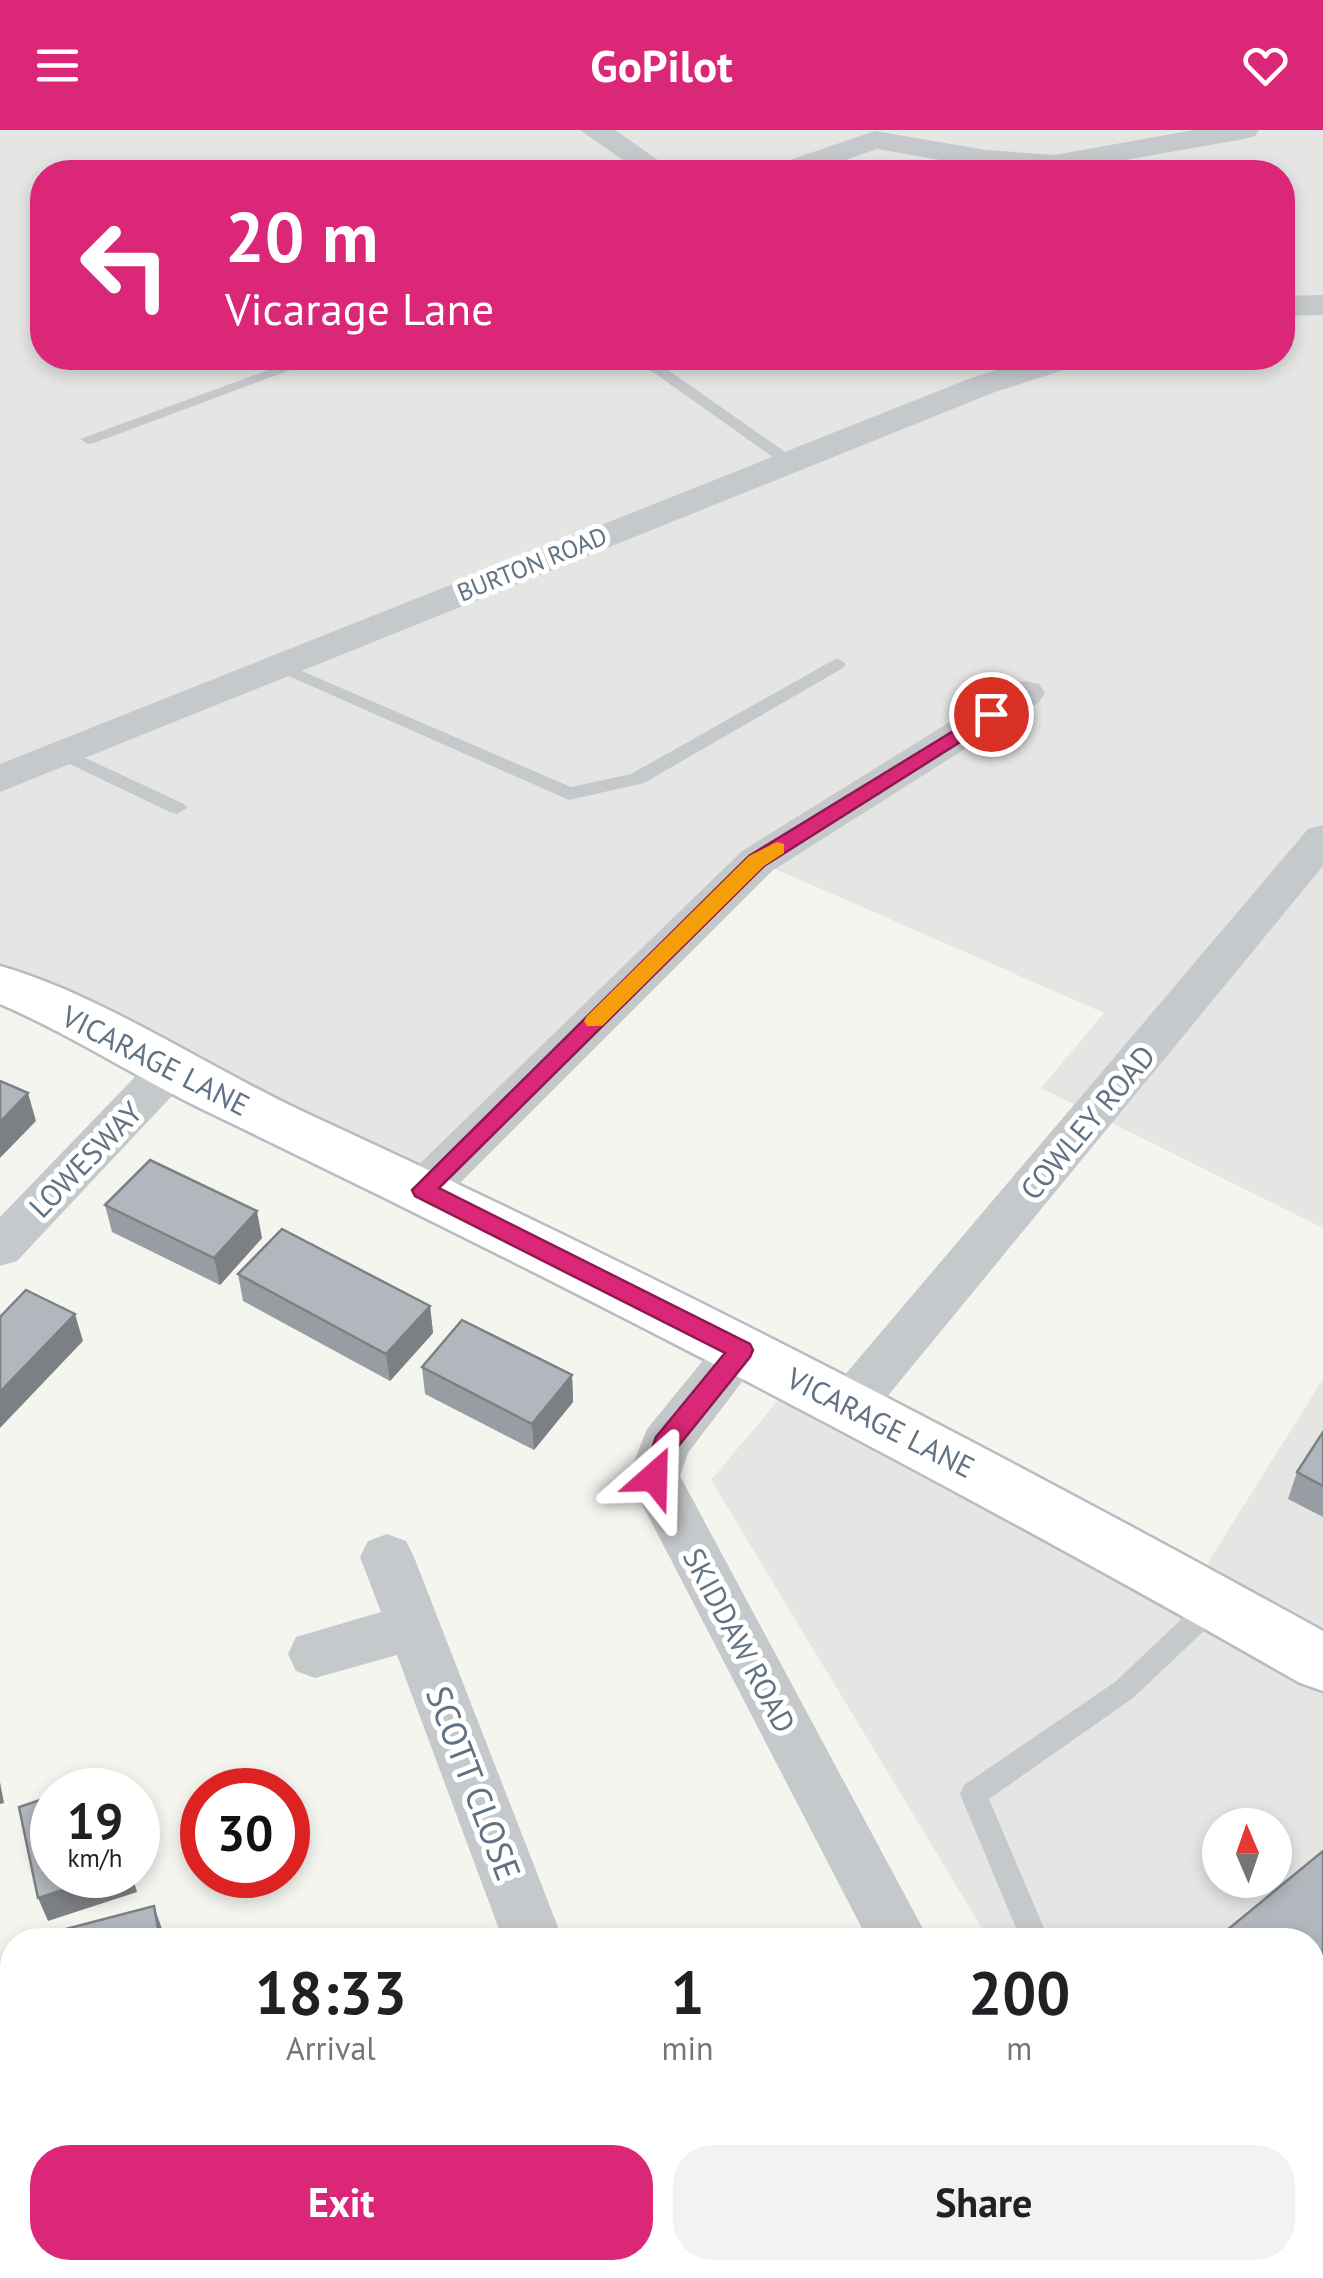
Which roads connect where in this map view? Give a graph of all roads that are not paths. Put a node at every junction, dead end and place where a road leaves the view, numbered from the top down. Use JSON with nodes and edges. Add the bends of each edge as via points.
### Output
{"nodes":[{"id":1,"x":595,"y":130,"type":"edge"},
{"id":2,"x":1244,"y":130,"type":"edge"},
{"id":3,"x":641,"y":160,"type":"edge"},
{"id":4,"x":818,"y":160,"type":"edge"},
{"id":5,"x":1000,"y":160,"type":"edge"},
{"id":6,"x":1076,"y":160,"type":"edge"},
{"id":7,"x":281,"y":370,"type":"edge"},
{"id":8,"x":659,"y":370,"type":"edge"},
{"id":9,"x":998,"y":370,"type":"edge"},
{"id":10,"x":88,"y":438,"type":"dead end"},
{"id":11,"x":790,"y":461,"type":"junction"},
{"id":12,"x":837,"y":664,"type":"dead end"},
{"id":13,"x":275,"y":666,"type":"junction"},
{"id":14,"x":1025,"y":693,"type":"dead end"},
{"id":15,"x":62,"y":754,"type":"junction"},
{"id":16,"x":0,"y":779,"type":"edge"},
{"id":17,"x":177,"y":808,"type":"dead end"},
{"id":18,"x":1323,"y":839,"type":"edge"},
{"id":19,"x":0,"y":984,"type":"edge"},
{"id":20,"x":170,"y":1069,"type":"junction"},
{"id":21,"x":423,"y":1190,"type":"junction"},
{"id":22,"x":0,"y":1248,"type":"edge"},
{"id":23,"x":742,"y":1350,"type":"junction"},
{"id":24,"x":850,"y":1405,"type":"junction"},
{"id":25,"x":387,"y":1558,"type":"dead end"},
{"id":26,"x":1217,"y":1602,"type":"junction"},
{"id":27,"x":414,"y":1626,"type":"junction"},
{"id":28,"x":315,"y":1654,"type":"dead end"},
{"id":29,"x":1317,"y":1656,"type":"edge"},
{"id":30,"x":528,"y":1928,"type":"edge"},
{"id":31,"x":893,"y":1928,"type":"edge"},
{"id":32,"x":1030,"y":1928,"type":"edge"}],
"edges":[{"from":1,"to":3,"type":"street"},
{"from":2,"to":6,"type":"street"},
{"from":4,"to":5,"type":"street","via":[[876,140]]},
{"from":7,"to":10,"type":"lane"},
{"from":8,"to":11,"type":"lane"},
{"from":9,"to":11,"type":"street","name":"BURTON ROAD","via":[[969,375]]},
{"from":11,"to":13,"type":"street","name":"BURTON ROAD"},
{"from":12,"to":13,"type":"lane","via":[[637,778],[569,794]]},
{"from":13,"to":15,"type":"street","name":"BURTON ROAD"},
{"from":14,"to":21,"type":"street","via":[[756,861]]},
{"from":15,"to":16,"type":"street","name":"BURTON ROAD"},
{"from":15,"to":17,"type":"lane"},
{"from":18,"to":24,"type":"street","name":"COWLEY ROAD"},
{"from":19,"to":20,"type":"street","name":"VICARAGE LANE"},
{"from":20,"to":21,"type":"street","name":"VICARAGE LANE"},
{"from":20,"to":22,"type":"street","name":"LOWESWAY"},
{"from":21,"to":23,"type":"street","name":"VICARAGE LANE"},
{"from":23,"to":24,"type":"street","name":"VICARAGE LANE"},
{"from":23,"to":31,"type":"street","name":"SKIDDAW ROAD","via":[[665,1444],[654,1477]]},
{"from":24,"to":26,"type":"street","name":"VICARAGE LANE"},
{"from":25,"to":27,"type":"street","name":"SCOTT CLOSE"},
{"from":26,"to":29,"type":"street","name":"VICARAGE LANE"},
{"from":26,"to":32,"type":"lane","via":[[1124,1690],[974,1794]]},
{"from":27,"to":28,"type":"street"},
{"from":27,"to":30,"type":"street","name":"SCOTT CLOSE"}]}
